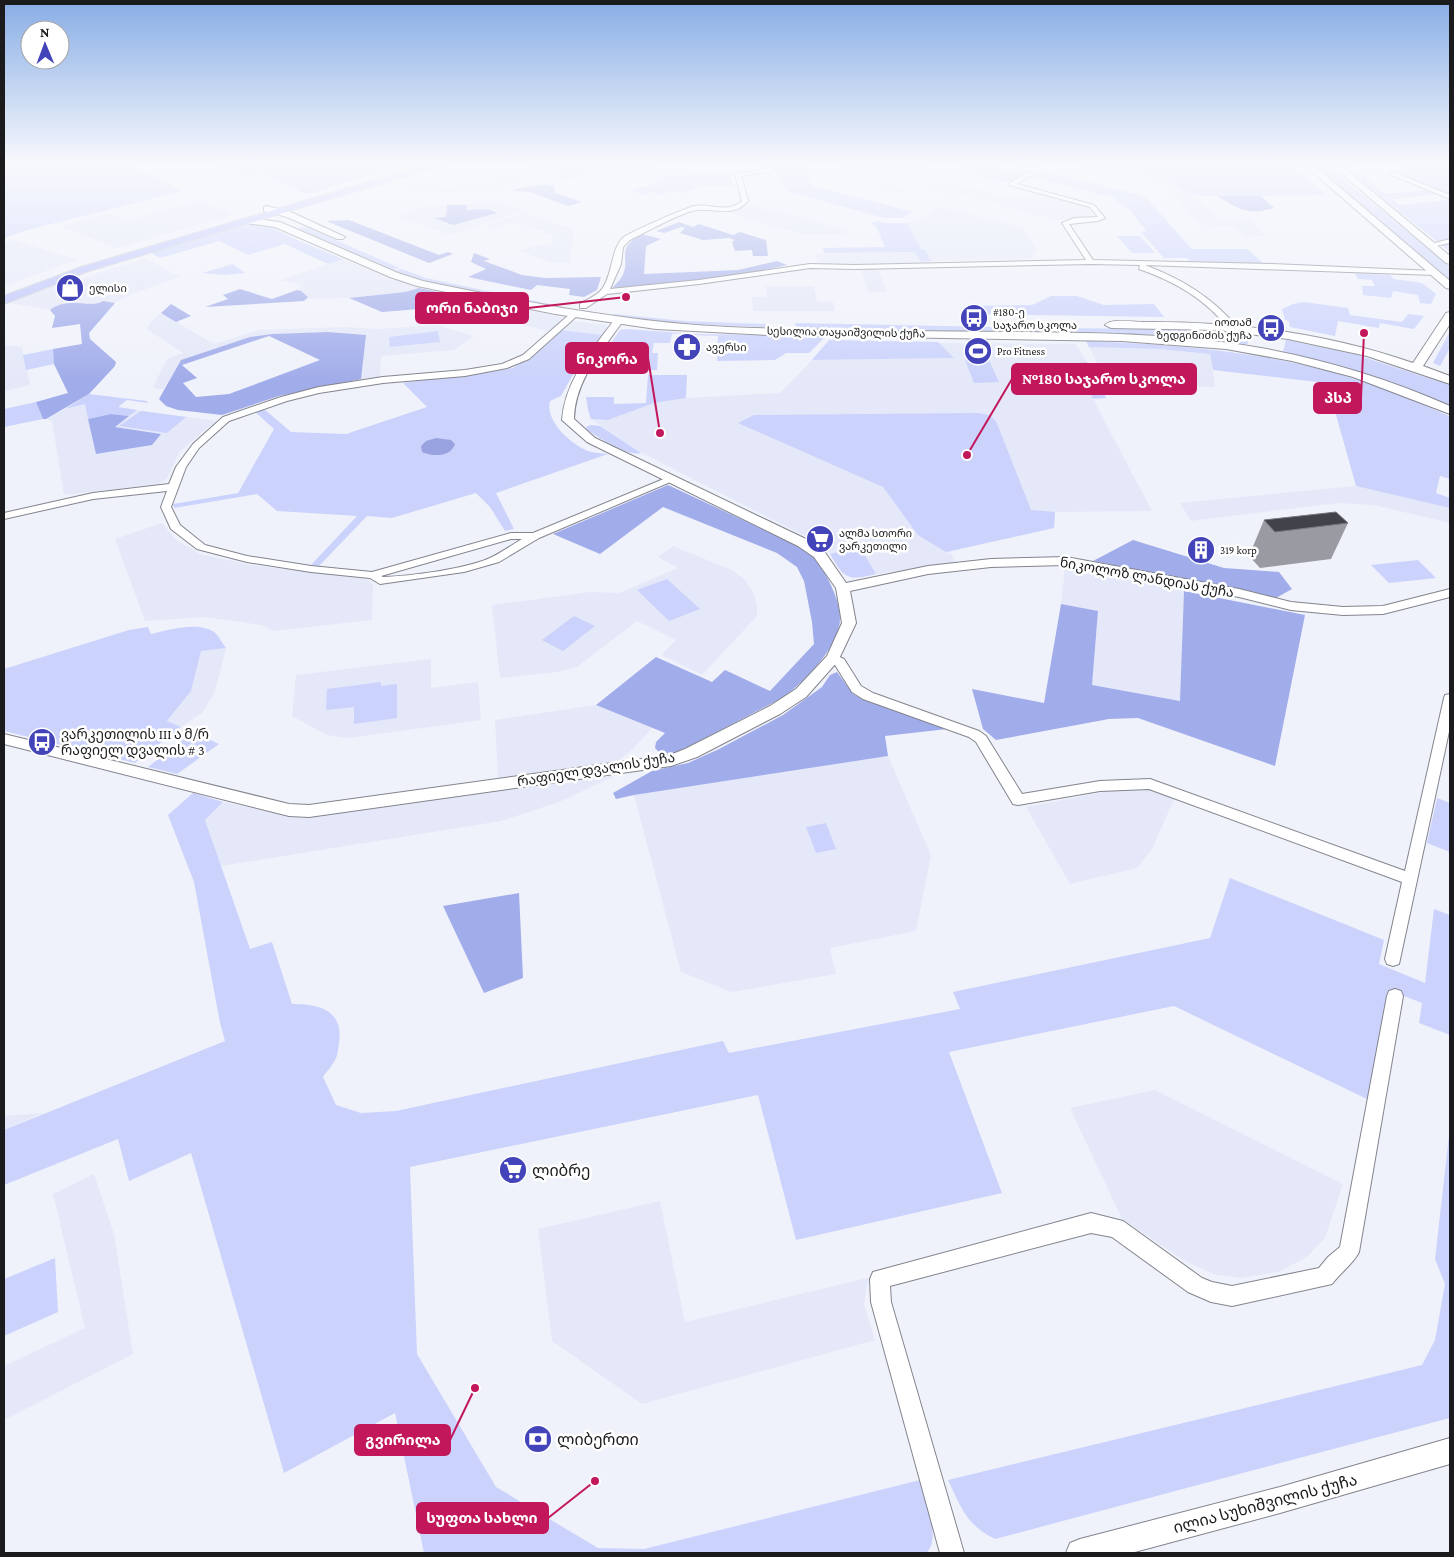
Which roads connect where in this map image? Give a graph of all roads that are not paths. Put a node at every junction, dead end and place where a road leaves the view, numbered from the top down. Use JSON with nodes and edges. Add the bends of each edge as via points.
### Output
{"nodes":[{"id":1,"x":186,"y":235,"type":"edge"},
{"id":2,"x":195,"y":235,"type":"edge"},
{"id":3,"x":301,"y":235,"type":"edge"},
{"id":4,"x":334,"y":235,"type":"edge"},
{"id":5,"x":634,"y":235,"type":"edge"},
{"id":6,"x":1073,"y":235,"type":"edge"},
{"id":7,"x":1390,"y":235,"type":"edge"},
{"id":8,"x":1419,"y":235,"type":"edge"},
{"id":9,"x":349,"y":241,"type":"dead end"},
{"id":10,"x":1450,"y":241,"type":"edge"},
{"id":11,"x":1431,"y":245,"type":"junction"},
{"id":12,"x":150,"y":246,"type":"junction"},
{"id":13,"x":1450,"y":261,"type":"edge"},
{"id":14,"x":1091,"y":262,"type":"junction"},
{"id":15,"x":1132,"y":263,"type":"junction"},
{"id":16,"x":1435,"y":273,"type":"junction"},
{"id":17,"x":430,"y":274,"type":"dead end"},
{"id":18,"x":1450,"y":286,"type":"edge"},
{"id":19,"x":4,"y":291,"type":"edge"},
{"id":20,"x":605,"y":292,"type":"junction"},
{"id":21,"x":4,"y":300,"type":"edge"},
{"id":22,"x":569,"y":304,"type":"junction"},
{"id":23,"x":583,"y":306,"type":"junction"},
{"id":24,"x":554,"y":311,"type":"junction"},
{"id":25,"x":574,"y":315,"type":"junction"},
{"id":26,"x":1450,"y":315,"type":"edge"},
{"id":27,"x":618,"y":321,"type":"junction"},
{"id":28,"x":763,"y":326,"type":"junction"},
{"id":29,"x":797,"y":326,"type":"junction"},
{"id":30,"x":1209,"y":326,"type":"junction"},
{"id":31,"x":1239,"y":329,"type":"junction"},
{"id":32,"x":1215,"y":345,"type":"junction"},
{"id":33,"x":1243,"y":349,"type":"junction"},
{"id":34,"x":1415,"y":368,"type":"junction"},
{"id":35,"x":1448,"y":375,"type":"edge"},
{"id":36,"x":1450,"y":410,"type":"edge"},
{"id":37,"x":670,"y":480,"type":"junction"},
{"id":38,"x":172,"y":487,"type":"junction"},
{"id":39,"x":4,"y":516,"type":"edge"},
{"id":40,"x":535,"y":536,"type":"junction"},
{"id":41,"x":373,"y":575,"type":"junction"},
{"id":42,"x":843,"y":588,"type":"junction"},
{"id":43,"x":1450,"y":593,"type":"edge"},
{"id":44,"x":833,"y":658,"type":"junction"},
{"id":45,"x":1450,"y":698,"type":"edge"},
{"id":46,"x":4,"y":739,"type":"edge"},
{"id":47,"x":1410,"y":879,"type":"junction"},
{"id":48,"x":1393,"y":960,"type":"dead end"},
{"id":49,"x":1395,"y":996,"type":"dead end"},
{"id":50,"x":1450,"y":1451,"type":"edge"},
{"id":51,"x":952,"y":1553,"type":"edge"},
{"id":52,"x":1080,"y":1553,"type":"edge"}],
"edges":[{"from":1,"to":12,"type":"main road"},
{"from":2,"to":12,"type":"main road"},
{"from":3,"to":24,"type":"main road","name":"სესილია თაყაიშვილის ქუჩა","via":[[421,284]]},
{"from":4,"to":9,"type":"main road"},
{"from":5,"to":20,"type":"street","via":[[619,246],[617,264]]},
{"from":6,"to":14,"type":"street"},
{"from":7,"to":16,"type":"main road"},
{"from":8,"to":11,"type":"main road"},
{"from":10,"to":11,"type":"street"},
{"from":11,"to":13,"type":"main road"},
{"from":12,"to":19,"type":"main road","via":[[62,269]]},
{"from":12,"to":21,"type":"main road"},
{"from":14,"to":15,"type":"street"},
{"from":14,"to":20,"type":"street","via":[[810,266]]},
{"from":15,"to":16,"type":"street"},
{"from":15,"to":31,"type":"street","via":[[1181,282]]},
{"from":16,"to":18,"type":"main road"},
{"from":17,"to":22,"type":"main road","name":"სესილია თაყაიშვილის ქუჩა"},
{"from":20,"to":23,"type":"street"},
{"from":22,"to":23,"type":"main road","name":"სესილია თაყაიშვილის ქუჩა"},
{"from":22,"to":24,"type":"main road","via":[[567,309]]},
{"from":23,"to":25,"type":"main road"},
{"from":23,"to":28,"type":"main road","name":"სესილია თაყაიშვილის ქუჩა"},
{"from":24,"to":25,"type":"main road","name":"სესილია თაყაიშვილის ქუჩა"},
{"from":25,"to":27,"type":"main road","name":"სესილია თაყაიშვილის ქუჩა"},
{"from":25,"to":38,"type":"street","via":[[526,357],[504,366],[318,390],[226,420],[196,446]]},
{"from":26,"to":34,"type":"main road"},
{"from":27,"to":28,"type":"main road","name":"სესილია თაყაიშვილის ქუჩა","via":[[688,328]]},
{"from":27,"to":37,"type":"street","name":"რაფიელ დვალის ქუჩა","via":[[573,389],[567,407],[568,420],[591,440]]},
{"from":28,"to":29,"type":"main road","name":"სესილია თაყაიშვილის ქუჩა"},
{"from":29,"to":30,"type":"main road","name":"სესილია თაყაიშვილის ქუჩა"},
{"from":29,"to":32,"type":"main road","name":"სესილია თაყაიშვილის ქუჩა","via":[[1171,340]]},
{"from":30,"to":31,"type":"main road","name":"სესილია თაყაიშვილის ქუჩა"},
{"from":30,"to":32,"type":"main road","via":[[1202,330],[1201,336]]},
{"from":31,"to":33,"type":"main road","via":[[1252,333],[1260,342]]},
{"from":31,"to":34,"type":"main road","name":"სესილია თაყაიშვილის ქუჩა","via":[[1339,346]]},
{"from":32,"to":33,"type":"main road","name":"სესილია თაყაიშვილის ქუჩა"},
{"from":33,"to":36,"type":"main road","name":"სესილია თაყაიშვილის ქუჩა","via":[[1345,372]]},
{"from":34,"to":35,"type":"main road","name":"სესილია თაყაიშვილის ქუჩა"},
{"from":37,"to":40,"type":"street"},
{"from":37,"to":42,"type":"street","name":"რაფიელ დვალის ქუჩა","via":[[803,543],[819,554]]},
{"from":38,"to":39,"type":"street","via":[[93,496]]},
{"from":38,"to":41,"type":"street","via":[[166,507],[175,527],[201,547],[247,559]]},
{"from":40,"to":41,"type":"street","via":[[511,536]]},
{"from":40,"to":41,"type":"street","via":[[495,560],[464,569],[397,580],[380,581]]},
{"from":42,"to":43,"type":"street","name":"ნიკოლოზ ლანდიას ქუჩა","via":[[991,562],[1066,561],[1291,606],[1343,611],[1383,610]]},
{"from":42,"to":44,"type":"street","name":"რაფიელ დვალის ქუჩა","via":[[848,623]]},
{"from":44,"to":46,"type":"street","name":"რაფიელ დვალის ქუჩა","via":[[801,693],[776,710],[671,760],[309,811],[289,810]]},
{"from":44,"to":47,"type":"street","via":[[840,662],[856,689],[868,696],[981,739],[1018,800],[1130,782],[1150,784]]},
{"from":45,"to":47,"type":"street"},
{"from":47,"to":48,"type":"street"},
{"from":49,"to":51,"type":"street","via":[[1349,1252],[1325,1277],[1232,1296],[1211,1292],[1195,1285],[1116,1228],[1091,1223],[880,1279],[881,1302]]},
{"from":50,"to":52,"type":"street","name":"ილია სუხიშვილის ქუჩა"}]}
